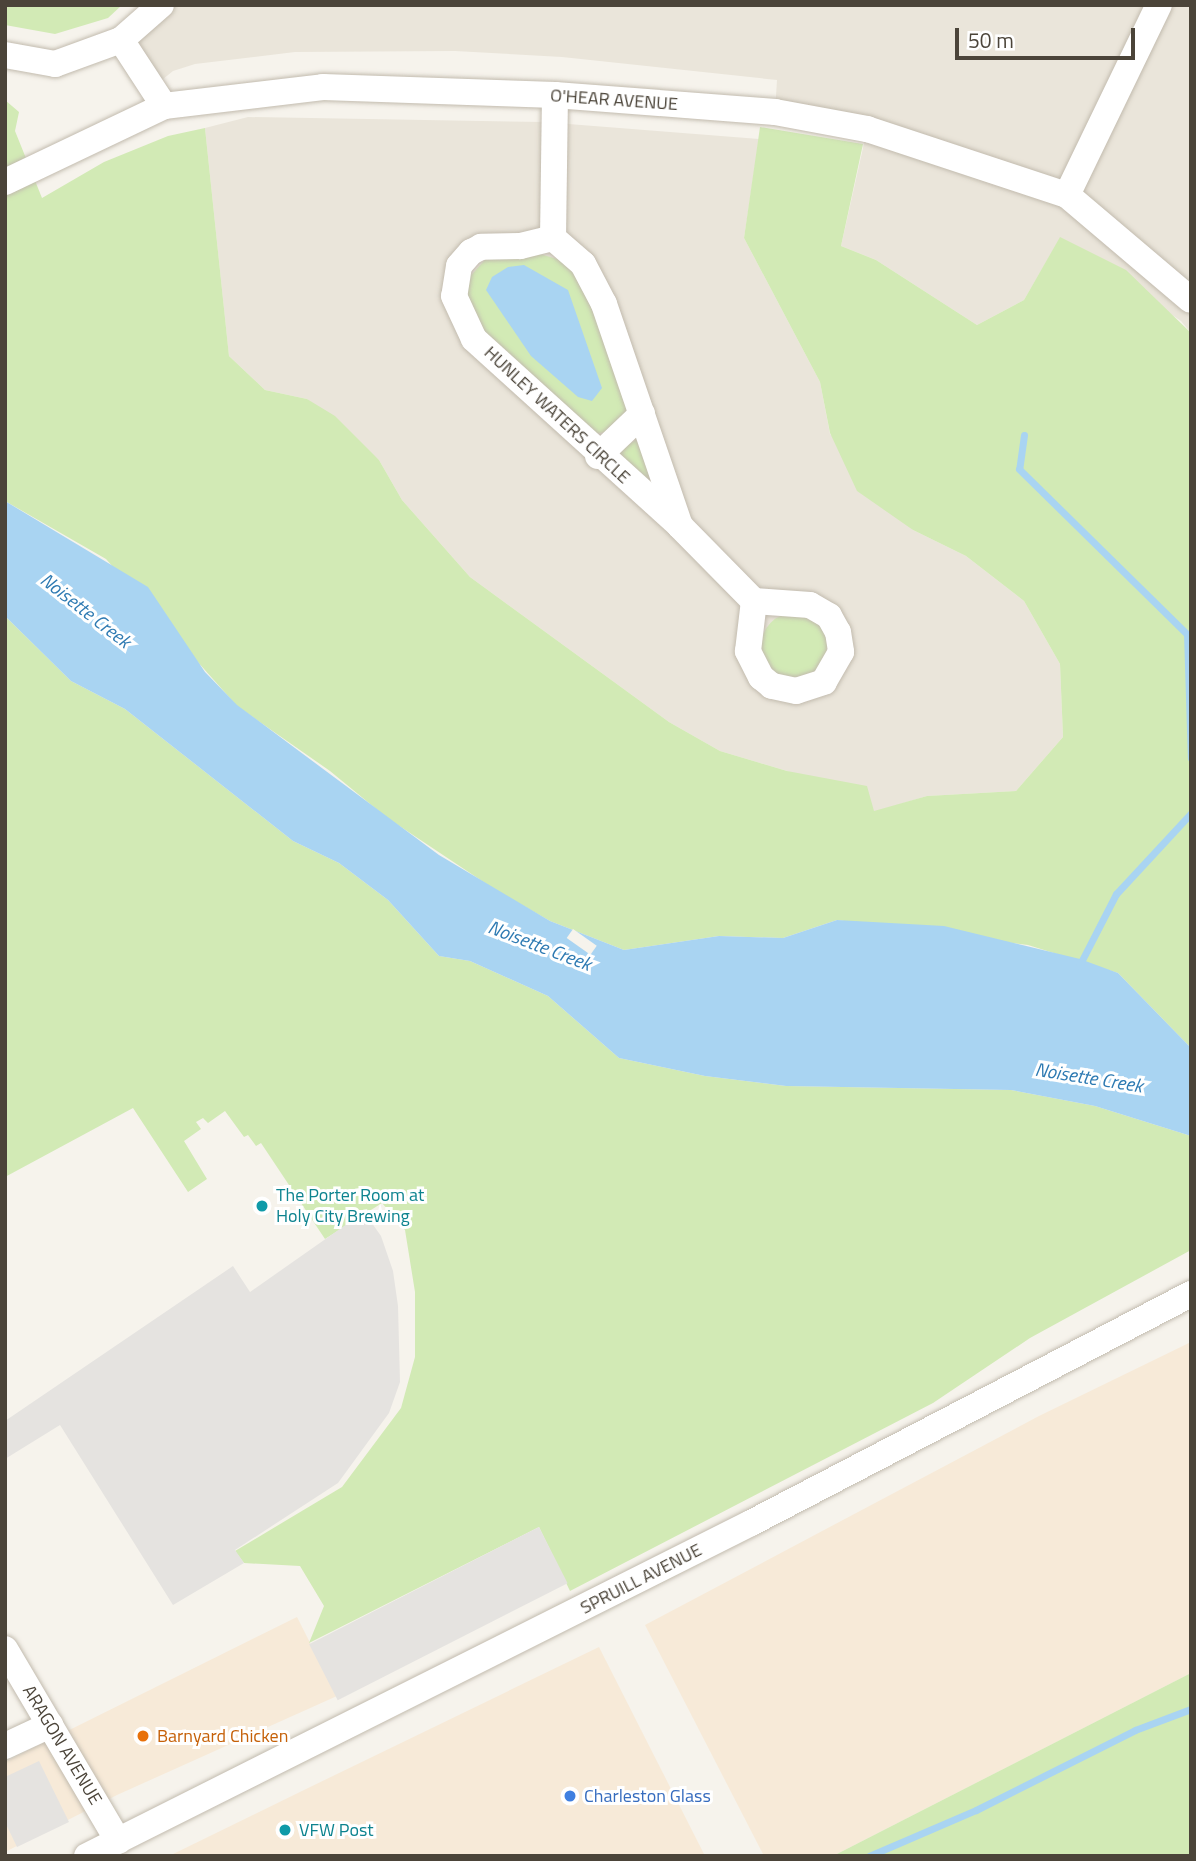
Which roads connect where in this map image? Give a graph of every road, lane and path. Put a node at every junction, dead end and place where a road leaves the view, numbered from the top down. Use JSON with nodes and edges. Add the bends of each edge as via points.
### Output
{"nodes":[{"id":1,"x":160,"y":5,"type":"edge"},
{"id":2,"x":1159,"y":5,"type":"edge"},
{"id":3,"x":121,"y":40,"type":"junction"},
{"id":4,"x":5,"y":55,"type":"edge"},
{"id":5,"x":555,"y":95,"type":"junction"},
{"id":6,"x":164,"y":106,"type":"junction"},
{"id":7,"x":5,"y":182,"type":"edge"},
{"id":8,"x":1067,"y":195,"type":"junction"},
{"id":9,"x":553,"y":239,"type":"junction"},
{"id":10,"x":1191,"y":299,"type":"edge"},
{"id":11,"x":642,"y":414,"type":"junction"},
{"id":12,"x":598,"y":456,"type":"junction"},
{"id":13,"x":680,"y":526,"type":"junction"},
{"id":14,"x":754,"y":601,"type":"dead end"},
{"id":15,"x":1191,"y":1294,"type":"edge"},
{"id":16,"x":5,"y":1649,"type":"edge"},
{"id":17,"x":50,"y":1725,"type":"junction"},
{"id":18,"x":5,"y":1746,"type":"edge"},
{"id":19,"x":118,"y":1840,"type":"junction"},
{"id":20,"x":87,"y":1856,"type":"edge"}],
"edges":[{"from":1,"to":3,"type":"street"},
{"from":2,"to":8,"type":"street"},
{"from":3,"to":4,"type":"street","via":[[55,64]]},
{"from":3,"to":6,"type":"street"},
{"from":5,"to":6,"type":"street","name":"O'HEAR AVENUE","via":[[323,87]]},
{"from":5,"to":8,"type":"street","name":"O'HEAR AVENUE","via":[[775,112],[867,130]]},
{"from":5,"to":9,"type":"street"},
{"from":6,"to":7,"type":"street","name":"O'HEAR AVENUE"},
{"from":8,"to":10,"type":"street","name":"O'HEAR AVENUE"},
{"from":9,"to":11,"type":"street","name":"HUNLEY WATERS CIRCLE","via":[[583,264],[604,304]]},
{"from":9,"to":12,"type":"street","name":"HUNLEY WATERS CIRCLE","via":[[471,252],[459,266],[454,296],[474,339]]},
{"from":11,"to":12,"type":"street"},
{"from":11,"to":13,"type":"street","name":"HUNLEY WATERS CIRCLE"},
{"from":12,"to":13,"type":"street","name":"HUNLEY WATERS CIRCLE"},
{"from":13,"to":14,"type":"street","name":"HUNLEY WATERS CIRCLE"},
{"from":15,"to":19,"type":"street","name":"SPRUILL AVENUE","via":[[751,1524]]},
{"from":16,"to":17,"type":"street","name":"ARAGON AVENUE"},
{"from":17,"to":18,"type":"street"},
{"from":17,"to":19,"type":"street","name":"ARAGON AVENUE"},
{"from":19,"to":20,"type":"street","name":"SPRUILL AVENUE"}]}
